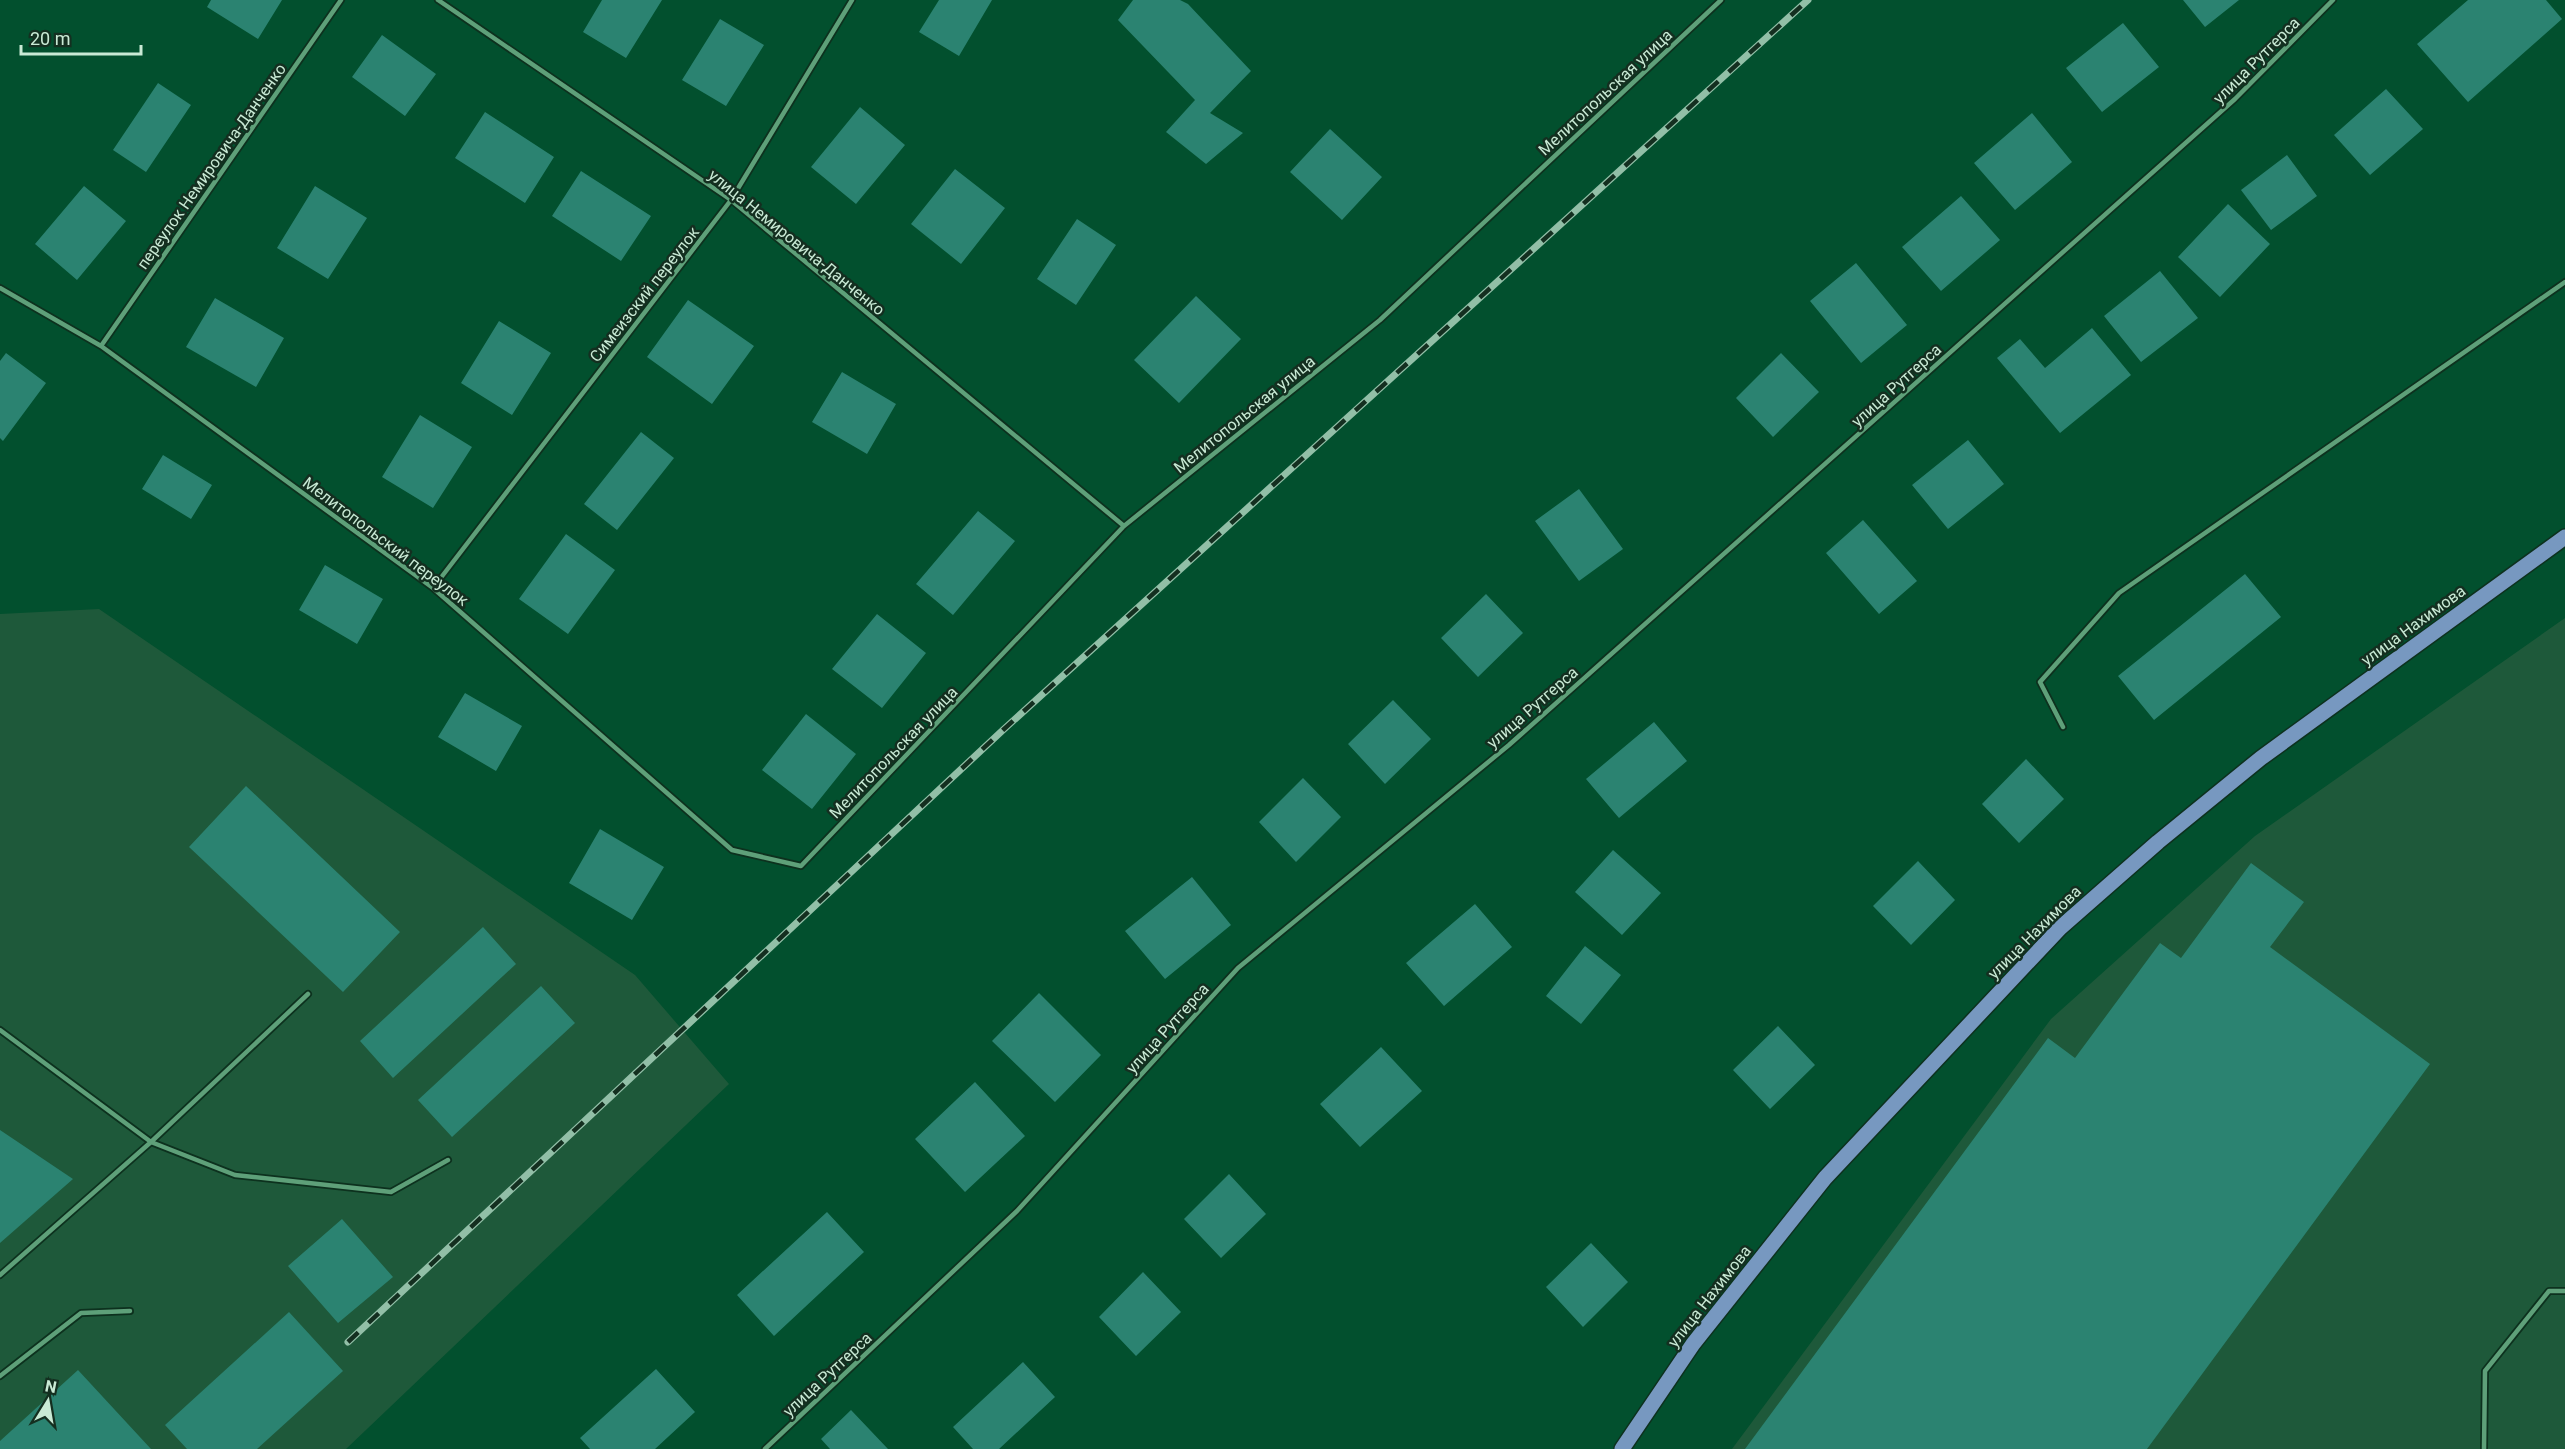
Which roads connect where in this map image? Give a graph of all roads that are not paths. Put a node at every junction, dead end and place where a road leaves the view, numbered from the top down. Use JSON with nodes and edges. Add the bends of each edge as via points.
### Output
{"nodes":[{"id":1,"x":341,"y":0,"type":"edge"},
{"id":2,"x":438,"y":0,"type":"edge"},
{"id":3,"x":852,"y":0,"type":"edge"},
{"id":4,"x":1720,"y":0,"type":"edge"},
{"id":5,"x":2333,"y":0,"type":"edge"},
{"id":6,"x":731,"y":200,"type":"junction"},
{"id":7,"x":2565,"y":282,"type":"edge"},
{"id":8,"x":0,"y":288,"type":"edge"},
{"id":9,"x":101,"y":346,"type":"junction"},
{"id":10,"x":1124,"y":525,"type":"junction"},
{"id":11,"x":2565,"y":537,"type":"edge"},
{"id":12,"x":433,"y":588,"type":"junction"},
{"id":13,"x":2063,"y":727,"type":"dead end"},
{"id":14,"x":801,"y":866,"type":"joint"},
{"id":15,"x":308,"y":994,"type":"dead end"},
{"id":16,"x":0,"y":1030,"type":"edge"},
{"id":17,"x":151,"y":1142,"type":"junction"},
{"id":18,"x":448,"y":1160,"type":"dead end"},
{"id":19,"x":0,"y":1275,"type":"edge"},
{"id":20,"x":2565,"y":1291,"type":"edge"},
{"id":21,"x":130,"y":1311,"type":"dead end"},
{"id":22,"x":0,"y":1376,"type":"edge"},
{"id":23,"x":765,"y":1449,"type":"edge"},
{"id":24,"x":1622,"y":1449,"type":"edge"},
{"id":25,"x":2484,"y":1449,"type":"edge"}],
"edges":[{"from":1,"to":9,"type":"lane","name":"переулок Немировича-Данченко"},
{"from":2,"to":6,"type":"lane","name":"улица Немировича-Данченко"},
{"from":3,"to":6,"type":"lane","name":"Симеизский переулок"},
{"from":4,"to":10,"type":"lane","name":"Мелитопольская улица","via":[[1380,320]]},
{"from":5,"to":23,"type":"lane","name":"улица Рутгерса","via":[[2235,99],[1509,745],[1238,968],[1017,1211]]},
{"from":6,"to":10,"type":"lane","name":"улица Немировича-Данченко"},
{"from":6,"to":12,"type":"lane","name":"Симеизский переулок"},
{"from":7,"to":13,"type":"lane","via":[[2119,593],[2040,682]]},
{"from":8,"to":9,"type":"lane","name":"Мелитопольский переулок"},
{"from":9,"to":12,"type":"lane","name":"Мелитопольский переулок"},
{"from":10,"to":14,"type":"lane","name":"Мелитопольская улица"},
{"from":11,"to":24,"type":"main road","name":"улица Нахимова","via":[[2261,758],[2060,928],[1824,1179],[1693,1344]]},
{"from":12,"to":14,"type":"lane","name":"Мелитопольский переулок","via":[[732,850]]},
{"from":15,"to":17,"type":"lane"},
{"from":16,"to":17,"type":"lane"},
{"from":17,"to":18,"type":"lane","via":[[235,1175],[391,1192]]},
{"from":17,"to":19,"type":"lane"},
{"from":20,"to":25,"type":"lane","via":[[2549,1291],[2485,1371]]},
{"from":21,"to":22,"type":"lane","via":[[81,1313]]}]}
